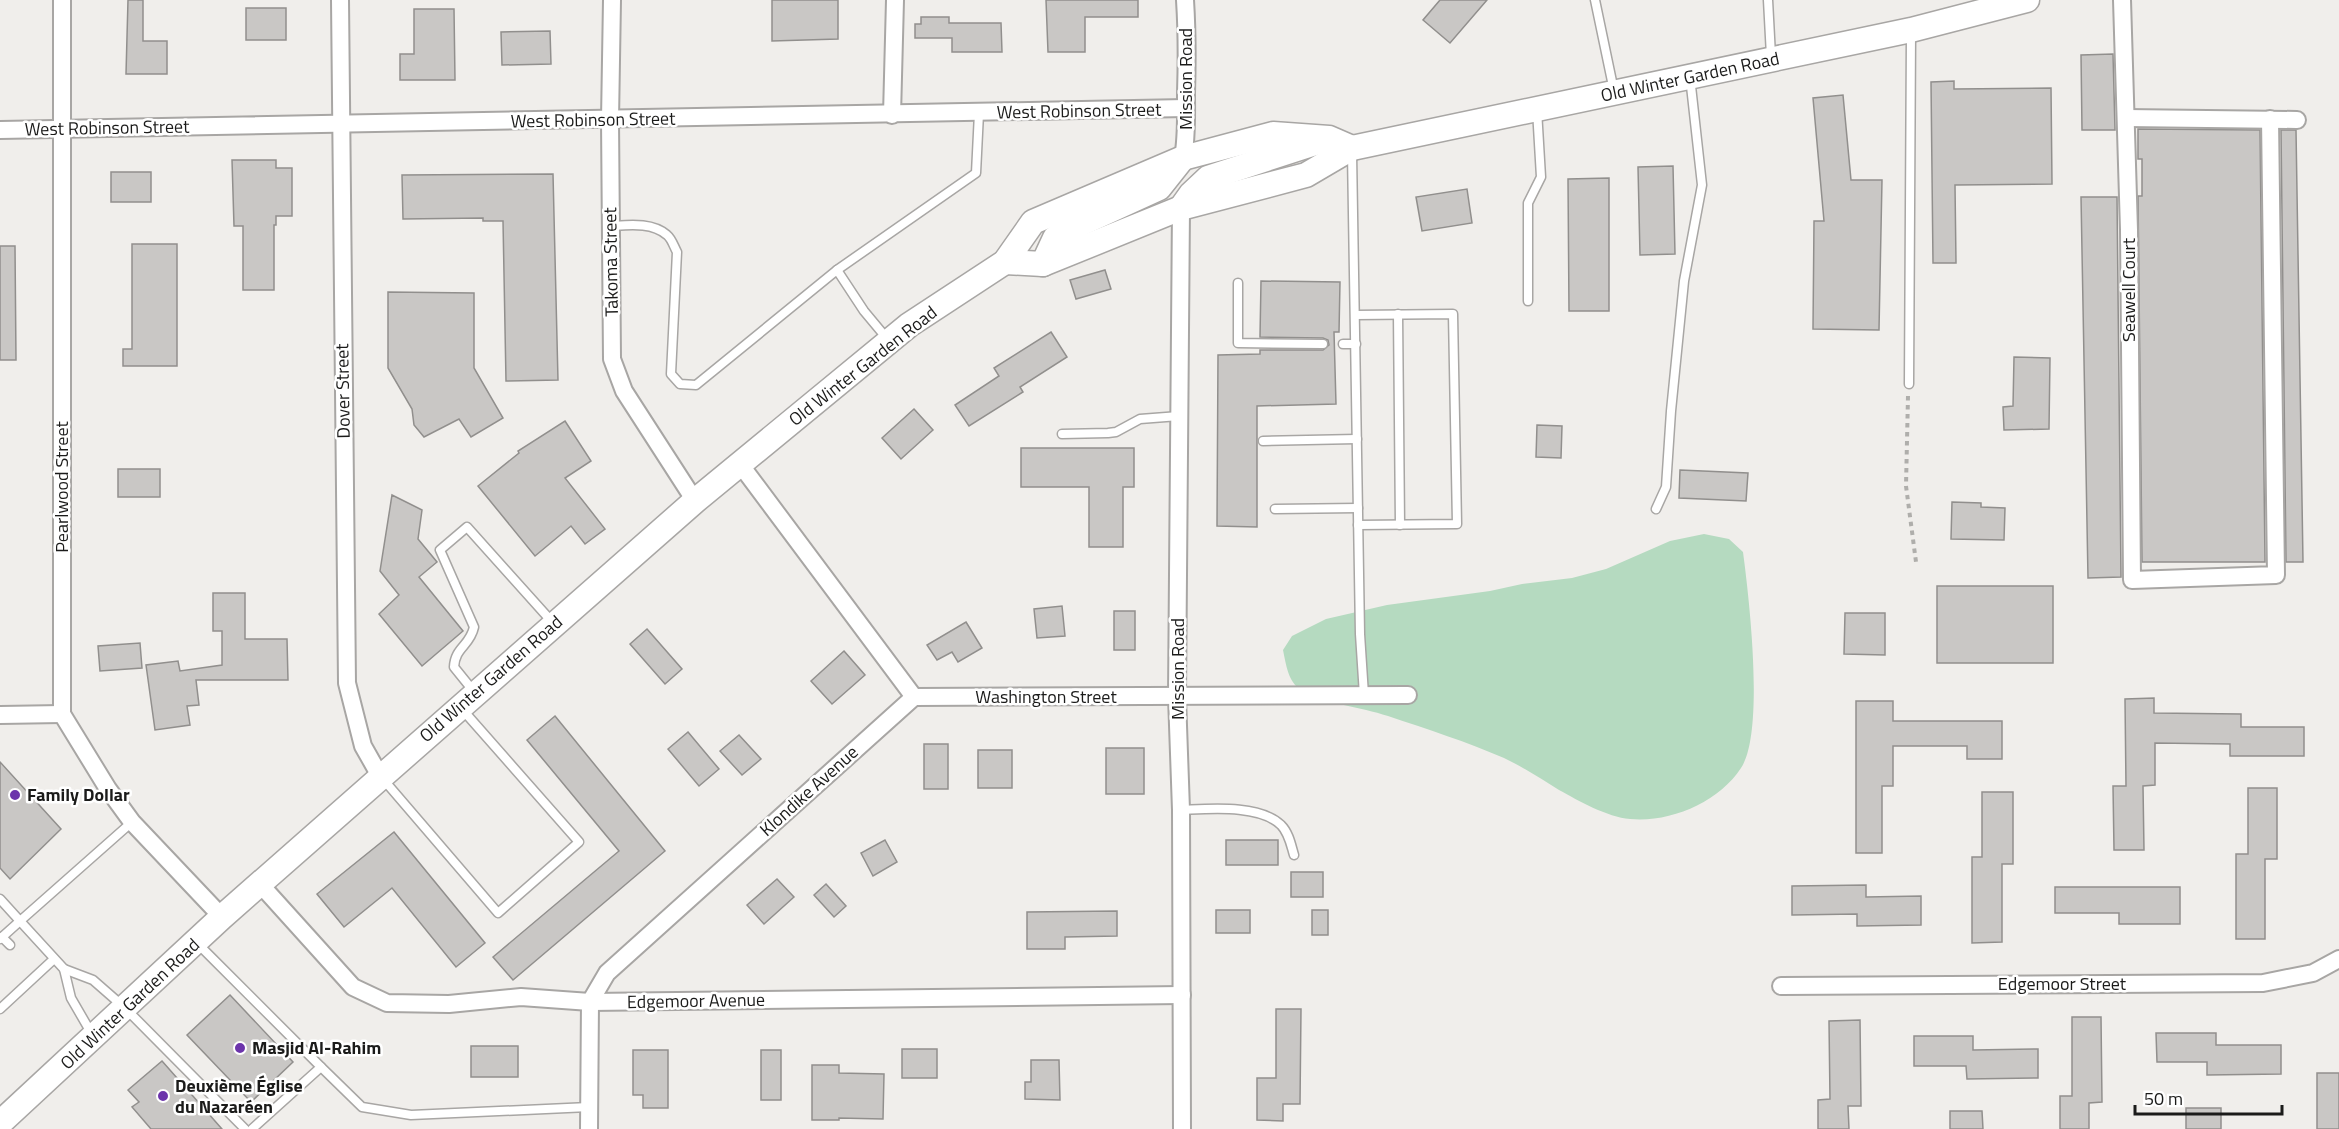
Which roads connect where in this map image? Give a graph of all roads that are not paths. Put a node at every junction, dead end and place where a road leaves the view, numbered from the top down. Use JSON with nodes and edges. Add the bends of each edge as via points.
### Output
{"nodes":[{"id":1,"x":62,"y":0,"type":"edge"},
{"id":2,"x":340,"y":0,"type":"edge"},
{"id":3,"x":612,"y":0,"type":"edge"},
{"id":4,"x":895,"y":0,"type":"edge"},
{"id":5,"x":1185,"y":0,"type":"edge"},
{"id":6,"x":1595,"y":0,"type":"edge"},
{"id":7,"x":1768,"y":0,"type":"edge"},
{"id":8,"x":2027,"y":0,"type":"edge"},
{"id":9,"x":2122,"y":0,"type":"edge"},
{"id":10,"x":2000,"y":3,"type":"edge"},
{"id":11,"x":1911,"y":30,"type":"junction"},
{"id":12,"x":1772,"y":60,"type":"junction"},
{"id":13,"x":1690,"y":77,"type":"junction"},
{"id":14,"x":1614,"y":93,"type":"junction"},
{"id":15,"x":1186,"y":108,"type":"junction"},
{"id":16,"x":1537,"y":109,"type":"junction"},
{"id":17,"x":979,"y":113,"type":"junction"},
{"id":18,"x":892,"y":115,"type":"junction"},
{"id":19,"x":2126,"y":118,"type":"junction"},
{"id":20,"x":2270,"y":119,"type":"junction"},
{"id":21,"x":610,"y":120,"type":"junction"},
{"id":22,"x":2297,"y":120,"type":"dead end"},
{"id":23,"x":339,"y":124,"type":"junction"},
{"id":24,"x":62,"y":129,"type":"junction"},
{"id":25,"x":0,"y":130,"type":"edge"},
{"id":26,"x":1329,"y":138,"type":"junction"},
{"id":27,"x":1352,"y":148,"type":"junction"},
{"id":28,"x":1183,"y":158,"type":"junction"},
{"id":29,"x":1180,"y":208,"type":"junction"},
{"id":30,"x":611,"y":226,"type":"junction"},
{"id":31,"x":1005,"y":262,"type":"junction"},
{"id":32,"x":1042,"y":264,"type":"junction"},
{"id":33,"x":837,"y":270,"type":"junction"},
{"id":34,"x":1238,"y":283,"type":"dead end"},
{"id":35,"x":1528,"y":301,"type":"dead end"},
{"id":36,"x":1398,"y":314,"type":"junction"},
{"id":37,"x":1356,"y":315,"type":"junction"},
{"id":38,"x":889,"y":341,"type":"junction"},
{"id":39,"x":1323,"y":344,"type":"dead end"},
{"id":40,"x":1343,"y":344,"type":"dead end"},
{"id":41,"x":1356,"y":344,"type":"junction"},
{"id":42,"x":1909,"y":384,"type":"road end"},
{"id":43,"x":1179,"y":416,"type":"junction"},
{"id":44,"x":1062,"y":434,"type":"dead end"},
{"id":45,"x":1358,"y":440,"type":"junction"},
{"id":46,"x":1263,"y":441,"type":"dead end"},
{"id":47,"x":740,"y":464,"type":"junction"},
{"id":48,"x":695,"y":501,"type":"junction"},
{"id":49,"x":1358,"y":508,"type":"junction"},
{"id":50,"x":1275,"y":509,"type":"dead end"},
{"id":51,"x":1656,"y":509,"type":"dead end"},
{"id":52,"x":1358,"y":525,"type":"junction"},
{"id":53,"x":1400,"y":525,"type":"junction"},
{"id":54,"x":554,"y":625,"type":"junction"},
{"id":55,"x":1364,"y":695,"type":"junction"},
{"id":56,"x":1408,"y":695,"type":"dead end"},
{"id":57,"x":914,"y":697,"type":"junction"},
{"id":58,"x":1177,"y":697,"type":"junction"},
{"id":59,"x":467,"y":700,"type":"junction"},
{"id":60,"x":62,"y":714,"type":"junction"},
{"id":61,"x":0,"y":715,"type":"edge"},
{"id":62,"x":380,"y":776,"type":"junction"},
{"id":63,"x":1180,"y":810,"type":"junction"},
{"id":64,"x":132,"y":822,"type":"junction"},
{"id":65,"x":1294,"y":855,"type":"dead end"},
{"id":66,"x":260,"y":884,"type":"junction"},
{"id":67,"x":0,"y":899,"type":"edge"},
{"id":68,"x":222,"y":917,"type":"junction"},
{"id":69,"x":20,"y":921,"type":"junction"},
{"id":70,"x":1,"y":938,"type":"edge"},
{"id":71,"x":196,"y":942,"type":"junction"},
{"id":72,"x":10,"y":945,"type":"dead end"},
{"id":73,"x":54,"y":959,"type":"junction"},
{"id":74,"x":2339,"y":959,"type":"edge"},
{"id":75,"x":64,"y":969,"type":"junction"},
{"id":76,"x":1781,"y":986,"type":"dead end"},
{"id":77,"x":1182,"y":995,"type":"junction"},
{"id":78,"x":590,"y":1002,"type":"junction"},
{"id":79,"x":2,"y":1003,"type":"edge"},
{"id":80,"x":125,"y":1008,"type":"junction"},
{"id":81,"x":94,"y":1037,"type":"junction"},
{"id":82,"x":321,"y":1067,"type":"junction"},
{"id":83,"x":589,"y":1107,"type":"junction"},
{"id":84,"x":0,"y":1123,"type":"edge"},
{"id":85,"x":245,"y":1129,"type":"edge"},
{"id":86,"x":252,"y":1129,"type":"edge"},
{"id":87,"x":589,"y":1129,"type":"edge"},
{"id":88,"x":1182,"y":1129,"type":"edge"}],
"edges":[{"from":1,"to":24,"type":"street","name":"Pearlwood Street"},
{"from":2,"to":23,"type":"street","name":"Dover Street"},
{"from":3,"to":21,"type":"street","name":"Takoma Street"},
{"from":4,"to":18,"type":"street"},
{"from":5,"to":15,"type":"street","name":"Mission Road"},
{"from":6,"to":14,"type":"lane"},
{"from":7,"to":12,"type":"lane"},
{"from":8,"to":10,"type":"main road","name":"Old Winter Garden Road"},
{"from":9,"to":19,"type":"street","name":"Seawell Court"},
{"from":10,"to":11,"type":"main road","name":"Old Winter Garden Road"},
{"from":11,"to":12,"type":"main road","name":"Old Winter Garden Road"},
{"from":11,"to":42,"type":"lane"},
{"from":12,"to":13,"type":"main road","name":"Old Winter Garden Road"},
{"from":13,"to":14,"type":"main road","name":"Old Winter Garden Road"},
{"from":13,"to":51,"type":"lane","via":[[1702,185],[1684,281],[1666,487]]},
{"from":14,"to":16,"type":"main road","name":"Old Winter Garden Road"},
{"from":15,"to":17,"type":"street","name":"West Robinson Street"},
{"from":15,"to":28,"type":"street","name":"Mission Road"},
{"from":16,"to":27,"type":"main road","name":"Old Winter Garden Road"},
{"from":16,"to":35,"type":"lane","via":[[1541,177],[1528,203]]},
{"from":17,"to":18,"type":"street","name":"West Robinson Street"},
{"from":17,"to":33,"type":"lane","via":[[976,173]]},
{"from":18,"to":21,"type":"street","name":"West Robinson Street"},
{"from":19,"to":20,"type":"street"},
{"from":19,"to":20,"type":"street","name":"Seawell Court","via":[[2132,580],[2276,575]]},
{"from":20,"to":22,"type":"street"},
{"from":21,"to":23,"type":"street","name":"West Robinson Street"},
{"from":21,"to":30,"type":"street","name":"Takoma Street"},
{"from":23,"to":24,"type":"street","name":"West Robinson Street"},
{"from":23,"to":62,"type":"street","name":"Dover Street","via":[[347,683],[363,747]]},
{"from":24,"to":25,"type":"street","name":"West Robinson Street"},
{"from":24,"to":60,"type":"street","name":"Pearlwood Street"},
{"from":26,"to":27,"type":"main road","name":"Old Winter Garden Road"},
{"from":26,"to":28,"type":"main road","name":"Old Winter Garden Road","via":[[1273,134]]},
{"from":26,"to":29,"type":"main road","via":[[1208,178]]},
{"from":27,"to":29,"type":"main road","name":"Old Winter Garden Road","via":[[1306,175]]},
{"from":27,"to":37,"type":"lane"},
{"from":28,"to":31,"type":"main road","name":"Old Winter Garden Road","via":[[1033,222]]},
{"from":28,"to":32,"type":"main road","via":[[1159,188],[1055,238]]},
{"from":29,"to":32,"type":"main road","name":"Old Winter Garden Road"},
{"from":29,"to":43,"type":"street","name":"Mission Road"},
{"from":30,"to":33,"type":"lane","via":[[656,229],[668,236],[677,252],[671,374],[680,384],[696,385]]},
{"from":30,"to":48,"type":"street","name":"Takoma Street","via":[[612,359],[624,391]]},
{"from":31,"to":32,"type":"main road","name":"Old Winter Garden Road"},
{"from":31,"to":38,"type":"main road","name":"Old Winter Garden Road"},
{"from":33,"to":38,"type":"lane"},
{"from":34,"to":39,"type":"lane","via":[[1238,343]]},
{"from":36,"to":37,"type":"lane"},
{"from":36,"to":53,"type":"lane"},
{"from":36,"to":53,"type":"lane","via":[[1453,314],[1457,524]]},
{"from":37,"to":41,"type":"lane"},
{"from":38,"to":47,"type":"main road","name":"Old Winter Garden Road"},
{"from":40,"to":41,"type":"lane"},
{"from":41,"to":45,"type":"lane"},
{"from":43,"to":44,"type":"lane","via":[[1140,419],[1116,432]]},
{"from":43,"to":58,"type":"street","name":"Mission Road"},
{"from":45,"to":46,"type":"lane"},
{"from":45,"to":49,"type":"lane"},
{"from":47,"to":48,"type":"main road","name":"Old Winter Garden Road"},
{"from":47,"to":57,"type":"street"},
{"from":48,"to":54,"type":"main road","name":"Old Winter Garden Road"},
{"from":49,"to":50,"type":"lane"},
{"from":49,"to":52,"type":"lane"},
{"from":52,"to":53,"type":"lane"},
{"from":52,"to":55,"type":"lane"},
{"from":54,"to":59,"type":"main road","name":"Old Winter Garden Road"},
{"from":54,"to":59,"type":"lane","via":[[467,527],[440,550],[474,627],[472,636],[454,656],[454,667]]},
{"from":55,"to":56,"type":"street","name":"Washington Street"},
{"from":55,"to":58,"type":"street","name":"Washington Street"},
{"from":57,"to":58,"type":"street","name":"Washington Street"},
{"from":57,"to":78,"type":"street","name":"Klondike Avenue","via":[[607,973]]},
{"from":58,"to":63,"type":"street","name":"Mission Road"},
{"from":59,"to":62,"type":"main road","name":"Old Winter Garden Road"},
{"from":59,"to":62,"type":"lane","via":[[579,842],[498,914]]},
{"from":60,"to":61,"type":"street"},
{"from":60,"to":64,"type":"street"},
{"from":62,"to":66,"type":"main road","name":"Old Winter Garden Road"},
{"from":63,"to":65,"type":"lane","via":[[1255,812],[1280,825]]},
{"from":63,"to":77,"type":"street","name":"Mission Road"},
{"from":64,"to":68,"type":"street"},
{"from":64,"to":69,"type":"lane"},
{"from":66,"to":68,"type":"main road","name":"Old Winter Garden Road"},
{"from":66,"to":78,"type":"street","name":"Edgemoor Avenue","via":[[354,987],[387,1003],[448,1004],[521,997]]},
{"from":67,"to":69,"type":"lane"},
{"from":68,"to":71,"type":"main road","name":"Old Winter Garden Road"},
{"from":69,"to":70,"type":"lane"},
{"from":69,"to":73,"type":"lane"},
{"from":70,"to":72,"type":"lane"},
{"from":71,"to":80,"type":"main road","name":"Old Winter Garden Road"},
{"from":71,"to":82,"type":"lane"},
{"from":73,"to":75,"type":"lane"},
{"from":73,"to":79,"type":"lane","via":[[35,971]]},
{"from":74,"to":76,"type":"street","name":"Edgemoor Street","via":[[2313,973],[2263,982]]},
{"from":75,"to":80,"type":"lane","via":[[93,980]]},
{"from":75,"to":81,"type":"lane","via":[[71,998]]},
{"from":77,"to":78,"type":"street","name":"Edgemoor Avenue"},
{"from":77,"to":88,"type":"street","name":"Mission Road"},
{"from":78,"to":83,"type":"street","name":"Klondike Avenue"},
{"from":80,"to":81,"type":"main road","name":"Old Winter Garden Road"},
{"from":80,"to":85,"type":"lane"},
{"from":81,"to":84,"type":"main road","name":"Old Winter Garden Road"},
{"from":82,"to":83,"type":"lane","via":[[362,1107],[411,1115]]},
{"from":82,"to":86,"type":"lane"},
{"from":83,"to":87,"type":"street","name":"Klondike Avenue"}]}
